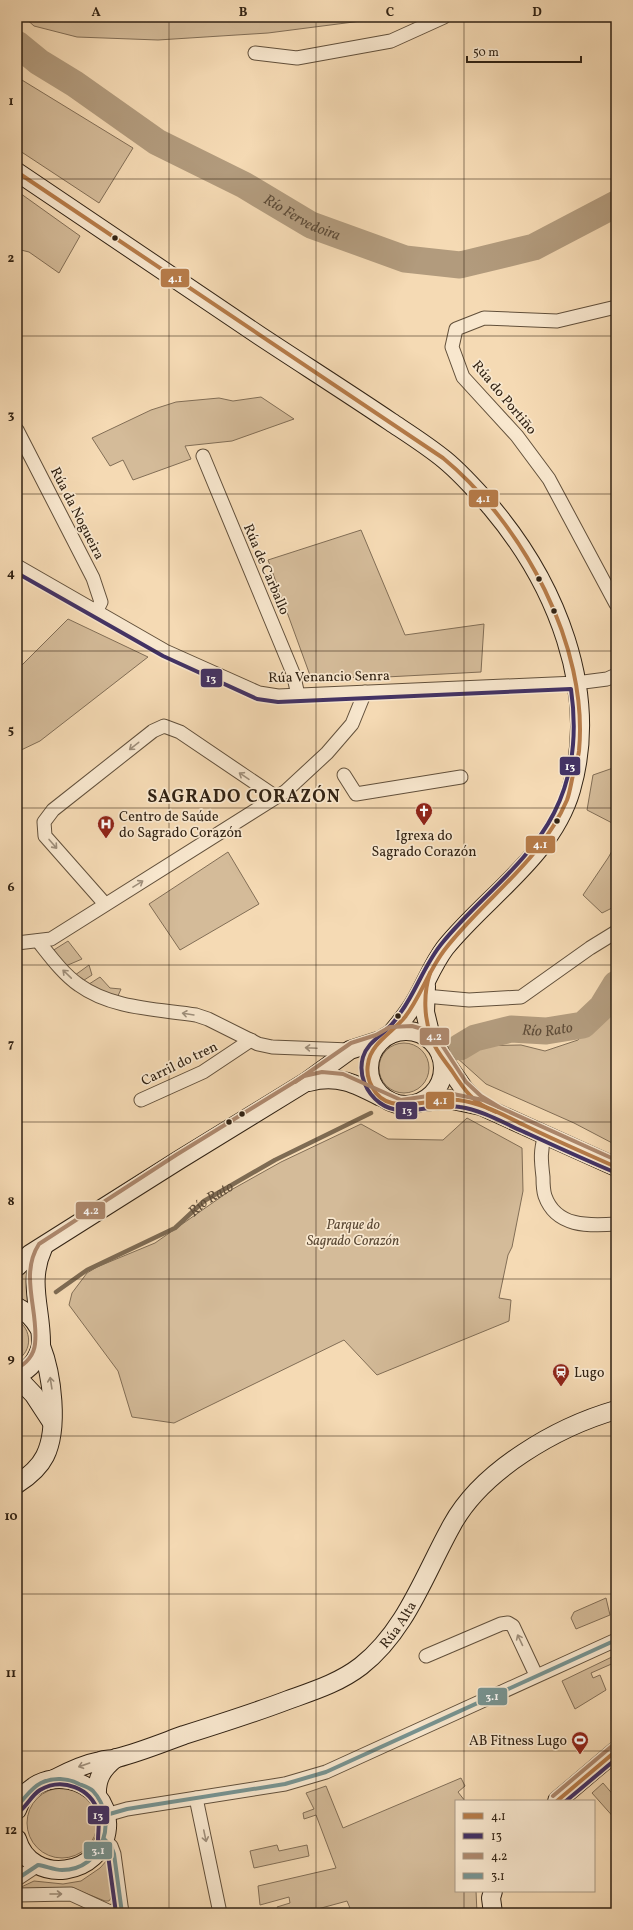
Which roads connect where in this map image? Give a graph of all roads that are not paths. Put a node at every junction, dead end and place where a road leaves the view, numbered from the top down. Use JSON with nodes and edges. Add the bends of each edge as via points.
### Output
{"nodes":[{"id":1,"x":444,"y":17,"type":"edge"},
{"id":2,"x":255,"y":53,"type":"dead end"},
{"id":3,"x":17,"y":172,"type":"edge"},
{"id":4,"x":616,"y":307,"type":"edge"},
{"id":5,"x":17,"y":430,"type":"edge"},
{"id":6,"x":203,"y":456,"type":"dead end"},
{"id":7,"x":17,"y":566,"type":"edge"},
{"id":8,"x":616,"y":604,"type":"edge"},
{"id":9,"x":96,"y":612,"type":"junction"},
{"id":10,"x":616,"y":675,"type":"edge"},
{"id":11,"x":576,"y":683,"type":"junction"},
{"id":12,"x":365,"y":692,"type":"junction"},
{"id":13,"x":298,"y":695,"type":"junction"},
{"id":14,"x":344,"y":775,"type":"dead end"},
{"id":15,"x":461,"y":776,"type":"dead end"},
{"id":16,"x":276,"y":797,"type":"junction"},
{"id":17,"x":105,"y":904,"type":"junction"},
{"id":18,"x":616,"y":932,"type":"edge"},
{"id":19,"x":38,"y":941,"type":"junction"},
{"id":20,"x":17,"y":942,"type":"edge"},
{"id":21,"x":426,"y":987,"type":"junction"},
{"id":22,"x":386,"y":1037,"type":"junction"},
{"id":23,"x":251,"y":1040,"type":"junction"},
{"id":24,"x":432,"y":1041,"type":"junction"},
{"id":25,"x":350,"y":1050,"type":"junction"},
{"id":26,"x":441,"y":1056,"type":"junction"},
{"id":27,"x":306,"y":1082,"type":"junction"},
{"id":28,"x":381,"y":1097,"type":"junction"},
{"id":29,"x":141,"y":1100,"type":"dead end"},
{"id":30,"x":423,"y":1102,"type":"junction"},
{"id":31,"x":481,"y":1106,"type":"junction"},
{"id":32,"x":545,"y":1134,"type":"junction"},
{"id":33,"x":616,"y":1167,"type":"edge"},
{"id":34,"x":616,"y":1224,"type":"edge"},
{"id":35,"x":43,"y":1248,"type":"junction"},
{"id":36,"x":17,"y":1267,"type":"edge"},
{"id":37,"x":17,"y":1308,"type":"edge"},
{"id":38,"x":39,"y":1328,"type":"junction"},
{"id":39,"x":41,"y":1346,"type":"junction"},
{"id":40,"x":17,"y":1376,"type":"edge"},
{"id":41,"x":616,"y":1410,"type":"edge"},
{"id":42,"x":52,"y":1421,"type":"junction"},
{"id":43,"x":17,"y":1484,"type":"edge"},
{"id":44,"x":616,"y":1640,"type":"edge"},
{"id":45,"x":426,"y":1656,"type":"dead end"},
{"id":46,"x":536,"y":1676,"type":"junction"},
{"id":47,"x":616,"y":1751,"type":"edge"},
{"id":48,"x":116,"y":1758,"type":"junction"},
{"id":49,"x":54,"y":1779,"type":"junction"},
{"id":50,"x":97,"y":1796,"type":"junction"},
{"id":51,"x":196,"y":1798,"type":"junction"},
{"id":52,"x":558,"y":1800,"type":"edge"},
{"id":53,"x":18,"y":1807,"type":"edge"},
{"id":54,"x":106,"y":1815,"type":"junction"},
{"id":55,"x":104,"y":1840,"type":"junction"},
{"id":56,"x":18,"y":1842,"type":"edge"},
{"id":57,"x":38,"y":1865,"type":"junction"},
{"id":58,"x":17,"y":1880,"type":"edge"},
{"id":59,"x":493,"y":1892,"type":"edge"},
{"id":60,"x":17,"y":1895,"type":"edge"},
{"id":61,"x":121,"y":1911,"type":"edge"},
{"id":62,"x":220,"y":1913,"type":"edge"},
{"id":63,"x":493,"y":1913,"type":"edge"}],
"edges":[{"from":1,"to":2,"type":"street","via":[[391,41],[297,58]]},
{"from":3,"to":11,"type":"street","via":[[445,459],[470,482],[495,512],[538,575],[563,632]]},
{"from":4,"to":8,"type":"street","name":"Rúa do Portiño","via":[[557,321],[484,318],[456,328],[452,347],[463,377],[517,436],[549,479]]},
{"from":5,"to":9,"type":"street","name":"Rúa da Nogueira","via":[[94,578],[101,602]]},
{"from":6,"to":13,"type":"street","name":"Rúa de Carballo","via":[[293,673]]},
{"from":7,"to":9,"type":"street","name":"Rúa Venancio Senra"},
{"from":9,"to":13,"type":"street","name":"Rúa Venancio Senra","via":[[165,650],[259,693],[278,696]]},
{"from":10,"to":11,"type":"street","via":[[607,679]]},
{"from":11,"to":12,"type":"street","name":"Rúa Venancio Senra"},
{"from":11,"to":21,"type":"street","via":[[580,716],[576,764],[571,792],[558,820],[519,871],[445,948]]},
{"from":12,"to":13,"type":"street","name":"Rúa Venancio Senra"},
{"from":12,"to":16,"type":"street","via":[[352,724],[337,742],[286,791]]},
{"from":14,"to":15,"type":"street","via":[[356,794]]},
{"from":17,"to":16,"type":"street","one_way":true},
{"from":16,"to":17,"type":"street","one_way":true,"via":[[180,732],[164,726],[153,730],[53,810],[44,822],[45,836]]},
{"from":17,"to":19,"type":"street","via":[[51,939]]},
{"from":18,"to":21,"type":"street","via":[[521,996],[469,1000]]},
{"from":19,"to":20,"type":"street"},
{"from":23,"to":19,"type":"street","one_way":true,"via":[[196,1015],[113,1002],[88,991],[61,968]]},
{"from":21,"to":22,"type":"street","via":[[406,1016]]},
{"from":21,"to":24,"type":"street","via":[[427,1023]]},
{"from":22,"to":24,"type":"street","via":[[402,1031],[412,1031]]},
{"from":22,"to":25,"type":"street"},
{"from":22,"to":28,"type":"street","via":[[374,1048],[369,1058],[368,1069],[372,1087]]},
{"from":25,"to":23,"type":"street","one_way":true,"via":[[272,1047]]},
{"from":23,"to":29,"type":"street","name":"Carril do tren","via":[[203,1072]]},
{"from":24,"to":26,"type":"street"},
{"from":25,"to":27,"type":"street"},
{"from":26,"to":30,"type":"street","via":[[442,1077],[432,1096]]},
{"from":26,"to":31,"type":"street","via":[[464,1089]]},
{"from":27,"to":28,"type":"street","via":[[335,1078]]},
{"from":27,"to":35,"type":"street"},
{"from":28,"to":30,"type":"street","via":[[401,1106]]},
{"from":30,"to":31,"type":"street","via":[[448,1099]]},
{"from":31,"to":32,"type":"street"},
{"from":32,"to":33,"type":"street"},
{"from":32,"to":34,"type":"street","via":[[540,1152],[545,1195],[554,1211],[567,1222],[593,1226]]},
{"from":35,"to":36,"type":"street","via":[[30,1254]]},
{"from":35,"to":38,"type":"street","via":[[38,1259],[35,1281]]},
{"from":37,"to":38,"type":"street","via":[[30,1315]]},
{"from":38,"to":39,"type":"street"},
{"from":39,"to":40,"type":"street","via":[[33,1365]]},
{"from":42,"to":39,"type":"street","one_way":true,"via":[[53,1399],[46,1357]]},
{"from":40,"to":42,"type":"street"},
{"from":41,"to":48,"type":"street","name":"Rúa Alta","via":[[590,1417],[560,1432],[492,1477],[452,1524],[426,1577],[389,1637],[361,1666],[330,1684],[265,1709]]},
{"from":42,"to":43,"type":"street","via":[[45,1457],[37,1468]]},
{"from":44,"to":46,"type":"street"},
{"from":46,"to":45,"type":"street","one_way":true,"via":[[513,1626],[508,1623],[500,1624]]},
{"from":46,"to":51,"type":"street","via":[[326,1772],[285,1784]]},
{"from":47,"to":52,"type":"street"},
{"from":48,"to":49,"type":"street","name":"Rúa Alta","one_way":true,"via":[[86,1765]]},
{"from":48,"to":50,"type":"street","name":"Rúa Alta","via":[[102,1771]]},
{"from":49,"to":50,"type":"street","via":[[78,1782]]},
{"from":49,"to":53,"type":"street","name":"Rúa Alta","via":[[40,1783],[28,1792]]},
{"from":50,"to":54,"type":"street"},
{"from":51,"to":54,"type":"street"},
{"from":51,"to":62,"type":"street","one_way":true},
{"from":54,"to":55,"type":"street"},
{"from":55,"to":57,"type":"street","via":[[98,1852],[77,1868],[64,1871],[50,1870]]},
{"from":55,"to":61,"type":"street","via":[[111,1846],[114,1854]]},
{"from":56,"to":57,"type":"street","via":[[27,1856]]},
{"from":57,"to":58,"type":"street"},
{"from":59,"to":63,"type":"street"},
{"from":60,"to":61,"type":"street","one_way":true,"via":[[71,1894],[110,1912]]}]}
